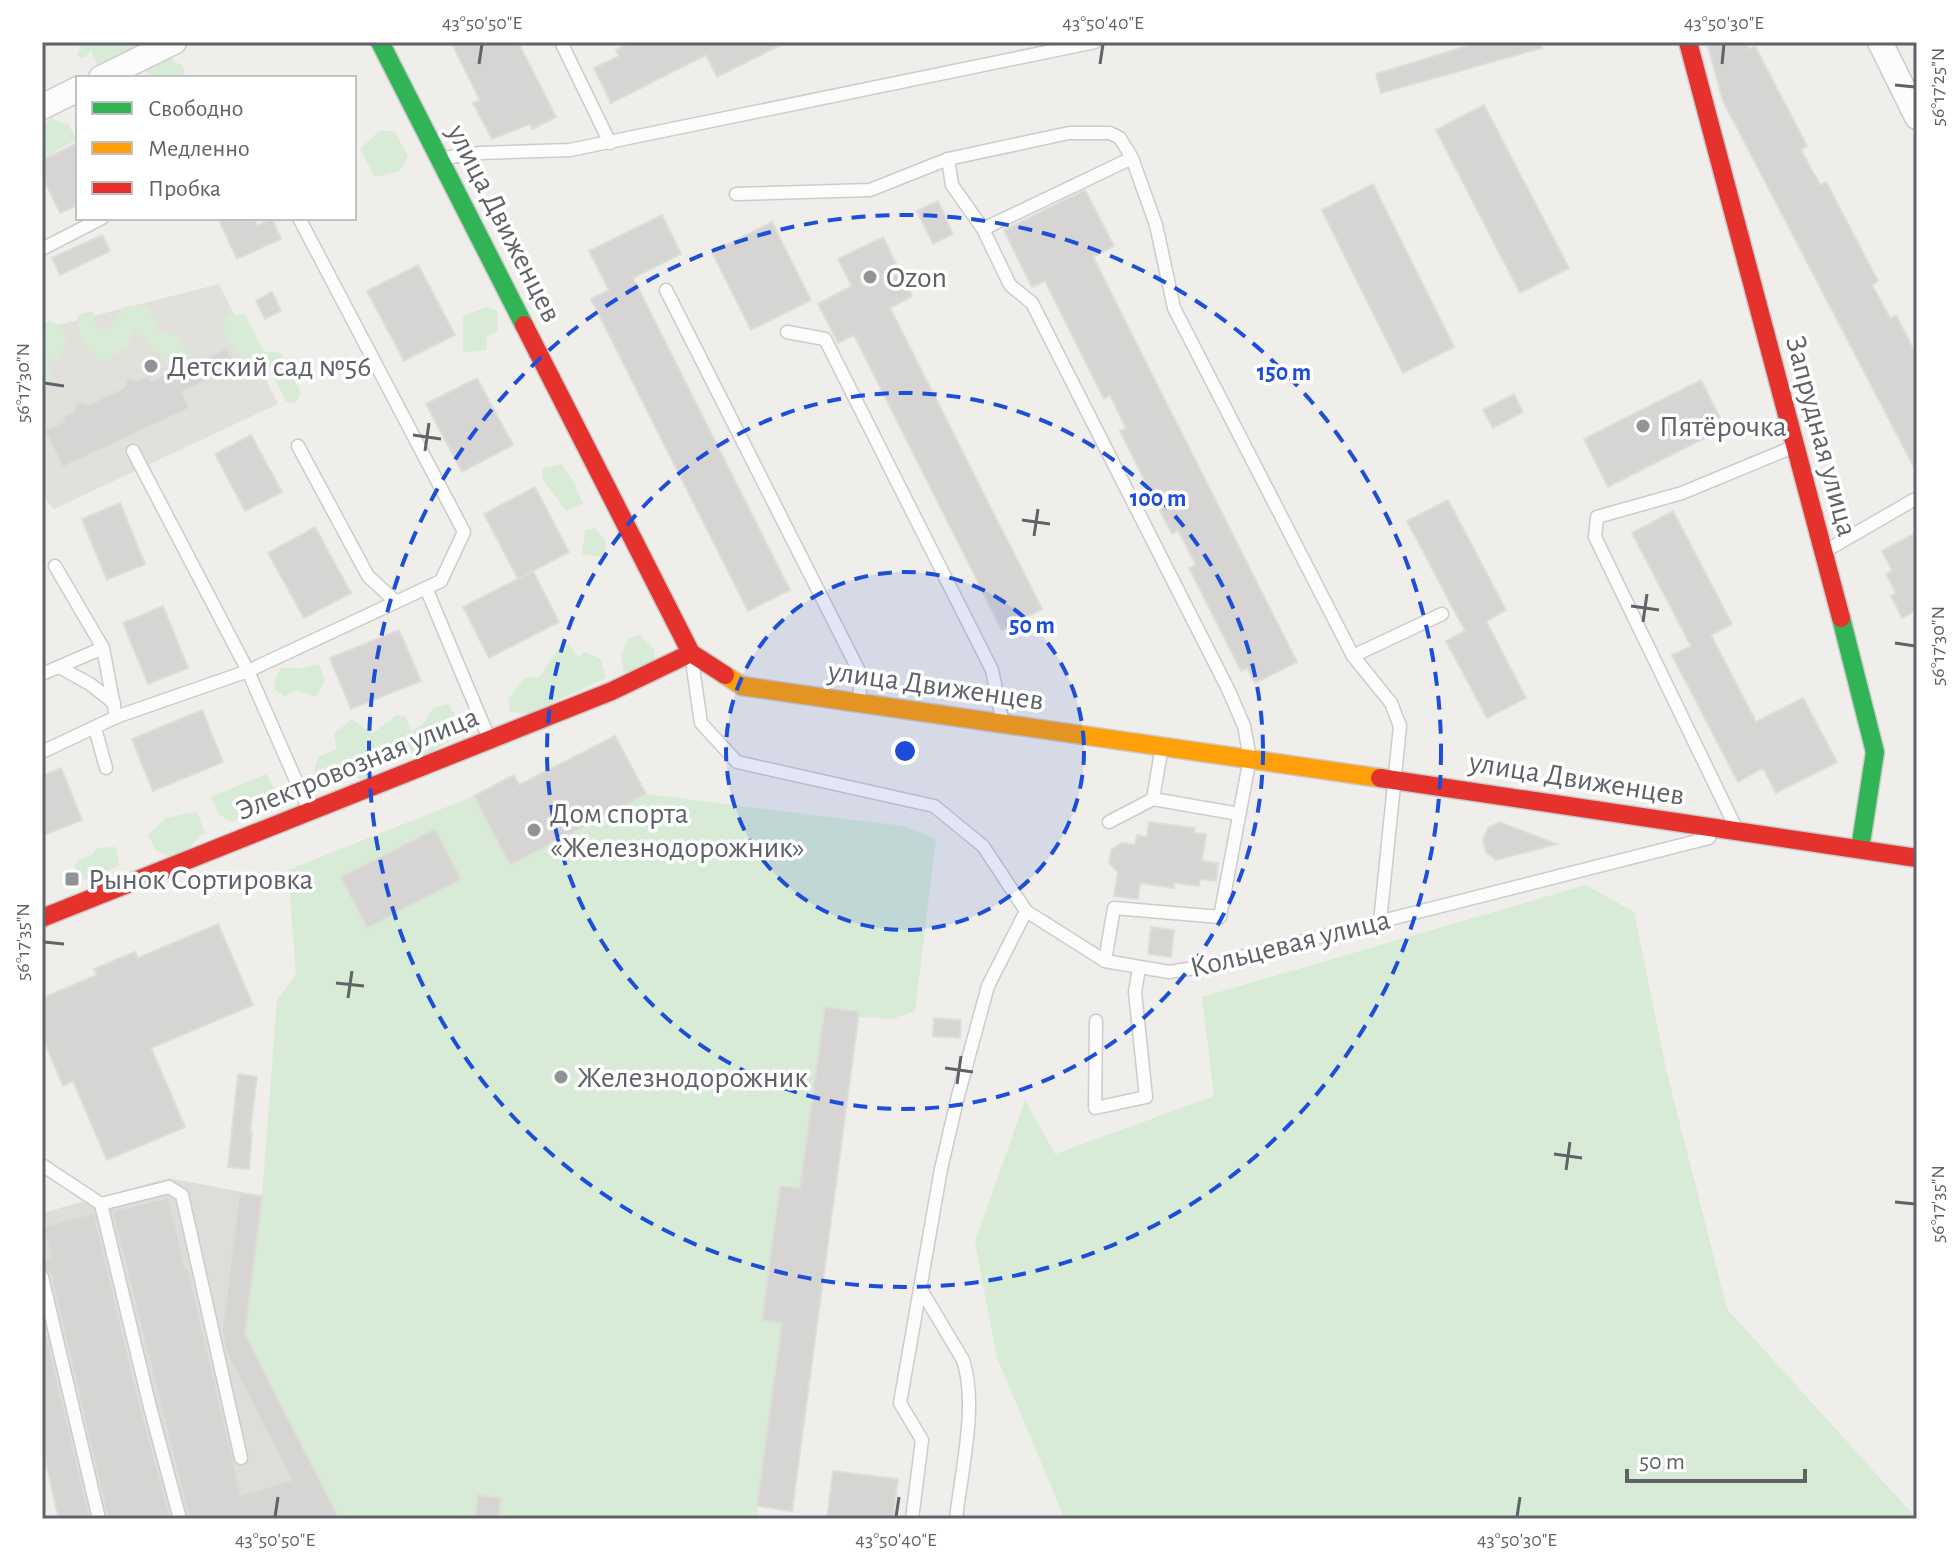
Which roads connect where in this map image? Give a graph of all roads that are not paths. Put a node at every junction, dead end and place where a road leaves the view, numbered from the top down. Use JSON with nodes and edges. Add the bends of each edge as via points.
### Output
{"nodes":[{"id":1,"x":174,"y":42,"type":"edge"},
{"id":2,"x":380,"y":42,"type":"edge"},
{"id":3,"x":561,"y":42,"type":"edge"},
{"id":4,"x":1095,"y":42,"type":"edge"},
{"id":5,"x":1688,"y":42,"type":"edge"},
{"id":6,"x":1880,"y":42,"type":"edge"},
{"id":7,"x":109,"y":76,"type":"edge"},
{"id":8,"x":76,"y":90,"type":"edge"},
{"id":9,"x":42,"y":107,"type":"edge"},
{"id":10,"x":1917,"y":117,"type":"edge"},
{"id":11,"x":610,"y":143,"type":"junction"},
{"id":12,"x":1132,"y":158,"type":"junction"},
{"id":13,"x":441,"y":159,"type":"junction"},
{"id":14,"x":948,"y":159,"type":"junction"},
{"id":15,"x":736,"y":194,"type":"dead end"},
{"id":16,"x":98,"y":220,"type":"edge"},
{"id":17,"x":300,"y":220,"type":"edge"},
{"id":18,"x":983,"y":229,"type":"junction"},
{"id":19,"x":42,"y":249,"type":"edge"},
{"id":20,"x":666,"y":290,"type":"dead end"},
{"id":21,"x":787,"y":332,"type":"dead end"},
{"id":22,"x":298,"y":446,"type":"dead end"},
{"id":23,"x":1796,"y":446,"type":"junction"},
{"id":24,"x":133,"y":451,"type":"dead end"},
{"id":25,"x":1917,"y":498,"type":"edge"},
{"id":26,"x":1824,"y":552,"type":"junction"},
{"id":27,"x":55,"y":566,"type":"dead end"},
{"id":28,"x":426,"y":588,"type":"junction"},
{"id":29,"x":396,"y":602,"type":"junction"},
{"id":30,"x":1442,"y":614,"type":"dead end"},
{"id":31,"x":103,"y":648,"type":"junction"},
{"id":32,"x":691,"y":653,"type":"junction"},
{"id":33,"x":1353,"y":656,"type":"junction"},
{"id":34,"x":59,"y":667,"type":"junction"},
{"id":35,"x":248,"y":671,"type":"junction"},
{"id":36,"x":42,"y":674,"type":"edge"},
{"id":37,"x":860,"y":702,"type":"junction"},
{"id":38,"x":114,"y":703,"type":"junction"},
{"id":39,"x":116,"y":717,"type":"junction"},
{"id":40,"x":1003,"y":722,"type":"junction"},
{"id":41,"x":95,"y":728,"type":"junction"},
{"id":42,"x":490,"y":740,"type":"junction"},
{"id":43,"x":1162,"y":745,"type":"junction"},
{"id":44,"x":42,"y":752,"type":"edge"},
{"id":45,"x":1250,"y":758,"type":"junction"},
{"id":46,"x":106,"y":768,"type":"dead end"},
{"id":47,"x":1394,"y":779,"type":"junction"},
{"id":48,"x":1153,"y":799,"type":"junction"},
{"id":49,"x":310,"y":811,"type":"junction"},
{"id":50,"x":1239,"y":814,"type":"junction"},
{"id":51,"x":1109,"y":822,"type":"dead end"},
{"id":52,"x":1737,"y":831,"type":"junction"},
{"id":53,"x":1860,"y":849,"type":"junction"},
{"id":54,"x":1917,"y":858,"type":"edge"},
{"id":55,"x":1026,"y":911,"type":"junction"},
{"id":56,"x":42,"y":918,"type":"edge"},
{"id":57,"x":1380,"y":922,"type":"junction"},
{"id":58,"x":1105,"y":961,"type":"junction"},
{"id":59,"x":1139,"y":968,"type":"junction"},
{"id":60,"x":1096,"y":1021,"type":"dead end"},
{"id":61,"x":42,"y":1166,"type":"edge"},
{"id":62,"x":101,"y":1204,"type":"junction"},
{"id":63,"x":42,"y":1277,"type":"edge"},
{"id":64,"x":920,"y":1288,"type":"junction"},
{"id":65,"x":241,"y":1458,"type":"dead end"},
{"id":66,"x":99,"y":1519,"type":"edge"},
{"id":67,"x":180,"y":1519,"type":"edge"},
{"id":68,"x":912,"y":1519,"type":"edge"},
{"id":69,"x":956,"y":1519,"type":"edge"}],
"edges":[{"from":1,"to":7,"type":"street"},
{"from":2,"to":13,"type":"street","name":"улица Движенцев"},
{"from":3,"to":11,"type":"lane"},
{"from":4,"to":11,"type":"lane"},
{"from":5,"to":23,"type":"street","name":"Запрудная улица"},
{"from":6,"to":10,"type":"street"},
{"from":8,"to":9,"type":"street"},
{"from":11,"to":13,"type":"lane"},
{"from":12,"to":14,"type":"lane","via":[[1120,138],[1110,133],[1069,133]]},
{"from":12,"to":18,"type":"lane"},
{"from":12,"to":33,"type":"lane","via":[[1156,225],[1174,308]]},
{"from":13,"to":32,"type":"street","name":"улица Движенцев"},
{"from":14,"to":15,"type":"lane","via":[[870,190]]},
{"from":14,"to":18,"type":"lane","via":[[952,185]]},
{"from":16,"to":19,"type":"lane"},
{"from":17,"to":28,"type":"lane","via":[[464,532],[441,581]]},
{"from":18,"to":45,"type":"lane","via":[[1010,285],[1032,303],[1228,689],[1244,726]]},
{"from":20,"to":37,"type":"lane","via":[[859,671]]},
{"from":21,"to":40,"type":"lane","via":[[825,339],[992,670]]},
{"from":22,"to":29,"type":"lane","via":[[368,576]]},
{"from":23,"to":26,"type":"street","name":"Запрудная улица"},
{"from":23,"to":52,"type":"lane","via":[[1682,493],[1597,517],[1595,537]]},
{"from":24,"to":35,"type":"lane"},
{"from":25,"to":26,"type":"lane"},
{"from":26,"to":53,"type":"street","name":"Запрудная улица","via":[[1875,752]]},
{"from":27,"to":31,"type":"lane"},
{"from":28,"to":29,"type":"lane"},
{"from":28,"to":42,"type":"lane"},
{"from":29,"to":35,"type":"lane"},
{"from":30,"to":33,"type":"lane"},
{"from":31,"to":34,"type":"lane"},
{"from":31,"to":38,"type":"lane"},
{"from":32,"to":37,"type":"street","name":"улица Движенцев","via":[[742,686]]},
{"from":32,"to":42,"type":"street","name":"Электровозная улица"},
{"from":32,"to":55,"type":"lane","name":"Кольцевая улица","via":[[701,723],[737,762],[934,806],[983,846]]},
{"from":33,"to":47,"type":"lane","via":[[1391,703],[1400,726]]},
{"from":34,"to":36,"type":"lane"},
{"from":34,"to":38,"type":"lane"},
{"from":35,"to":39,"type":"lane"},
{"from":35,"to":49,"type":"lane"},
{"from":37,"to":40,"type":"street","name":"улица Движенцев"},
{"from":38,"to":39,"type":"lane"},
{"from":39,"to":41,"type":"lane"},
{"from":40,"to":43,"type":"street","name":"улица Движенцев"},
{"from":41,"to":44,"type":"lane"},
{"from":41,"to":46,"type":"lane"},
{"from":42,"to":49,"type":"street","name":"Электровозная улица"},
{"from":43,"to":45,"type":"street","name":"улица Движенцев"},
{"from":43,"to":48,"type":"lane"},
{"from":45,"to":47,"type":"street","name":"улица Движенцев"},
{"from":45,"to":50,"type":"lane"},
{"from":47,"to":52,"type":"street","name":"улица Движенцев"},
{"from":47,"to":57,"type":"lane"},
{"from":48,"to":50,"type":"lane"},
{"from":48,"to":51,"type":"lane"},
{"from":49,"to":56,"type":"street","name":"Электровозная улица"},
{"from":50,"to":58,"type":"lane","via":[[1220,917],[1114,908]]},
{"from":52,"to":53,"type":"street","name":"улица Движенцев"},
{"from":52,"to":57,"type":"lane","name":"Кольцевая улица"},
{"from":53,"to":54,"type":"street","name":"улица Движенцев"},
{"from":55,"to":58,"type":"lane","name":"Кольцевая улица"},
{"from":55,"to":64,"type":"lane","via":[[988,986],[941,1169]]},
{"from":57,"to":59,"type":"lane","name":"Кольцевая улица","via":[[1201,967],[1169,972]]},
{"from":58,"to":59,"type":"lane","name":"Кольцевая улица"},
{"from":59,"to":60,"type":"lane","via":[[1135,992],[1146,1097],[1095,1108]]},
{"from":61,"to":62,"type":"lane"},
{"from":62,"to":65,"type":"lane","via":[[169,1187],[182,1195]]},
{"from":62,"to":67,"type":"lane"},
{"from":63,"to":66,"type":"lane"},
{"from":64,"to":68,"type":"lane","via":[[900,1403],[922,1440]]},
{"from":64,"to":69,"type":"lane","via":[[967,1373],[970,1398]]}]}
